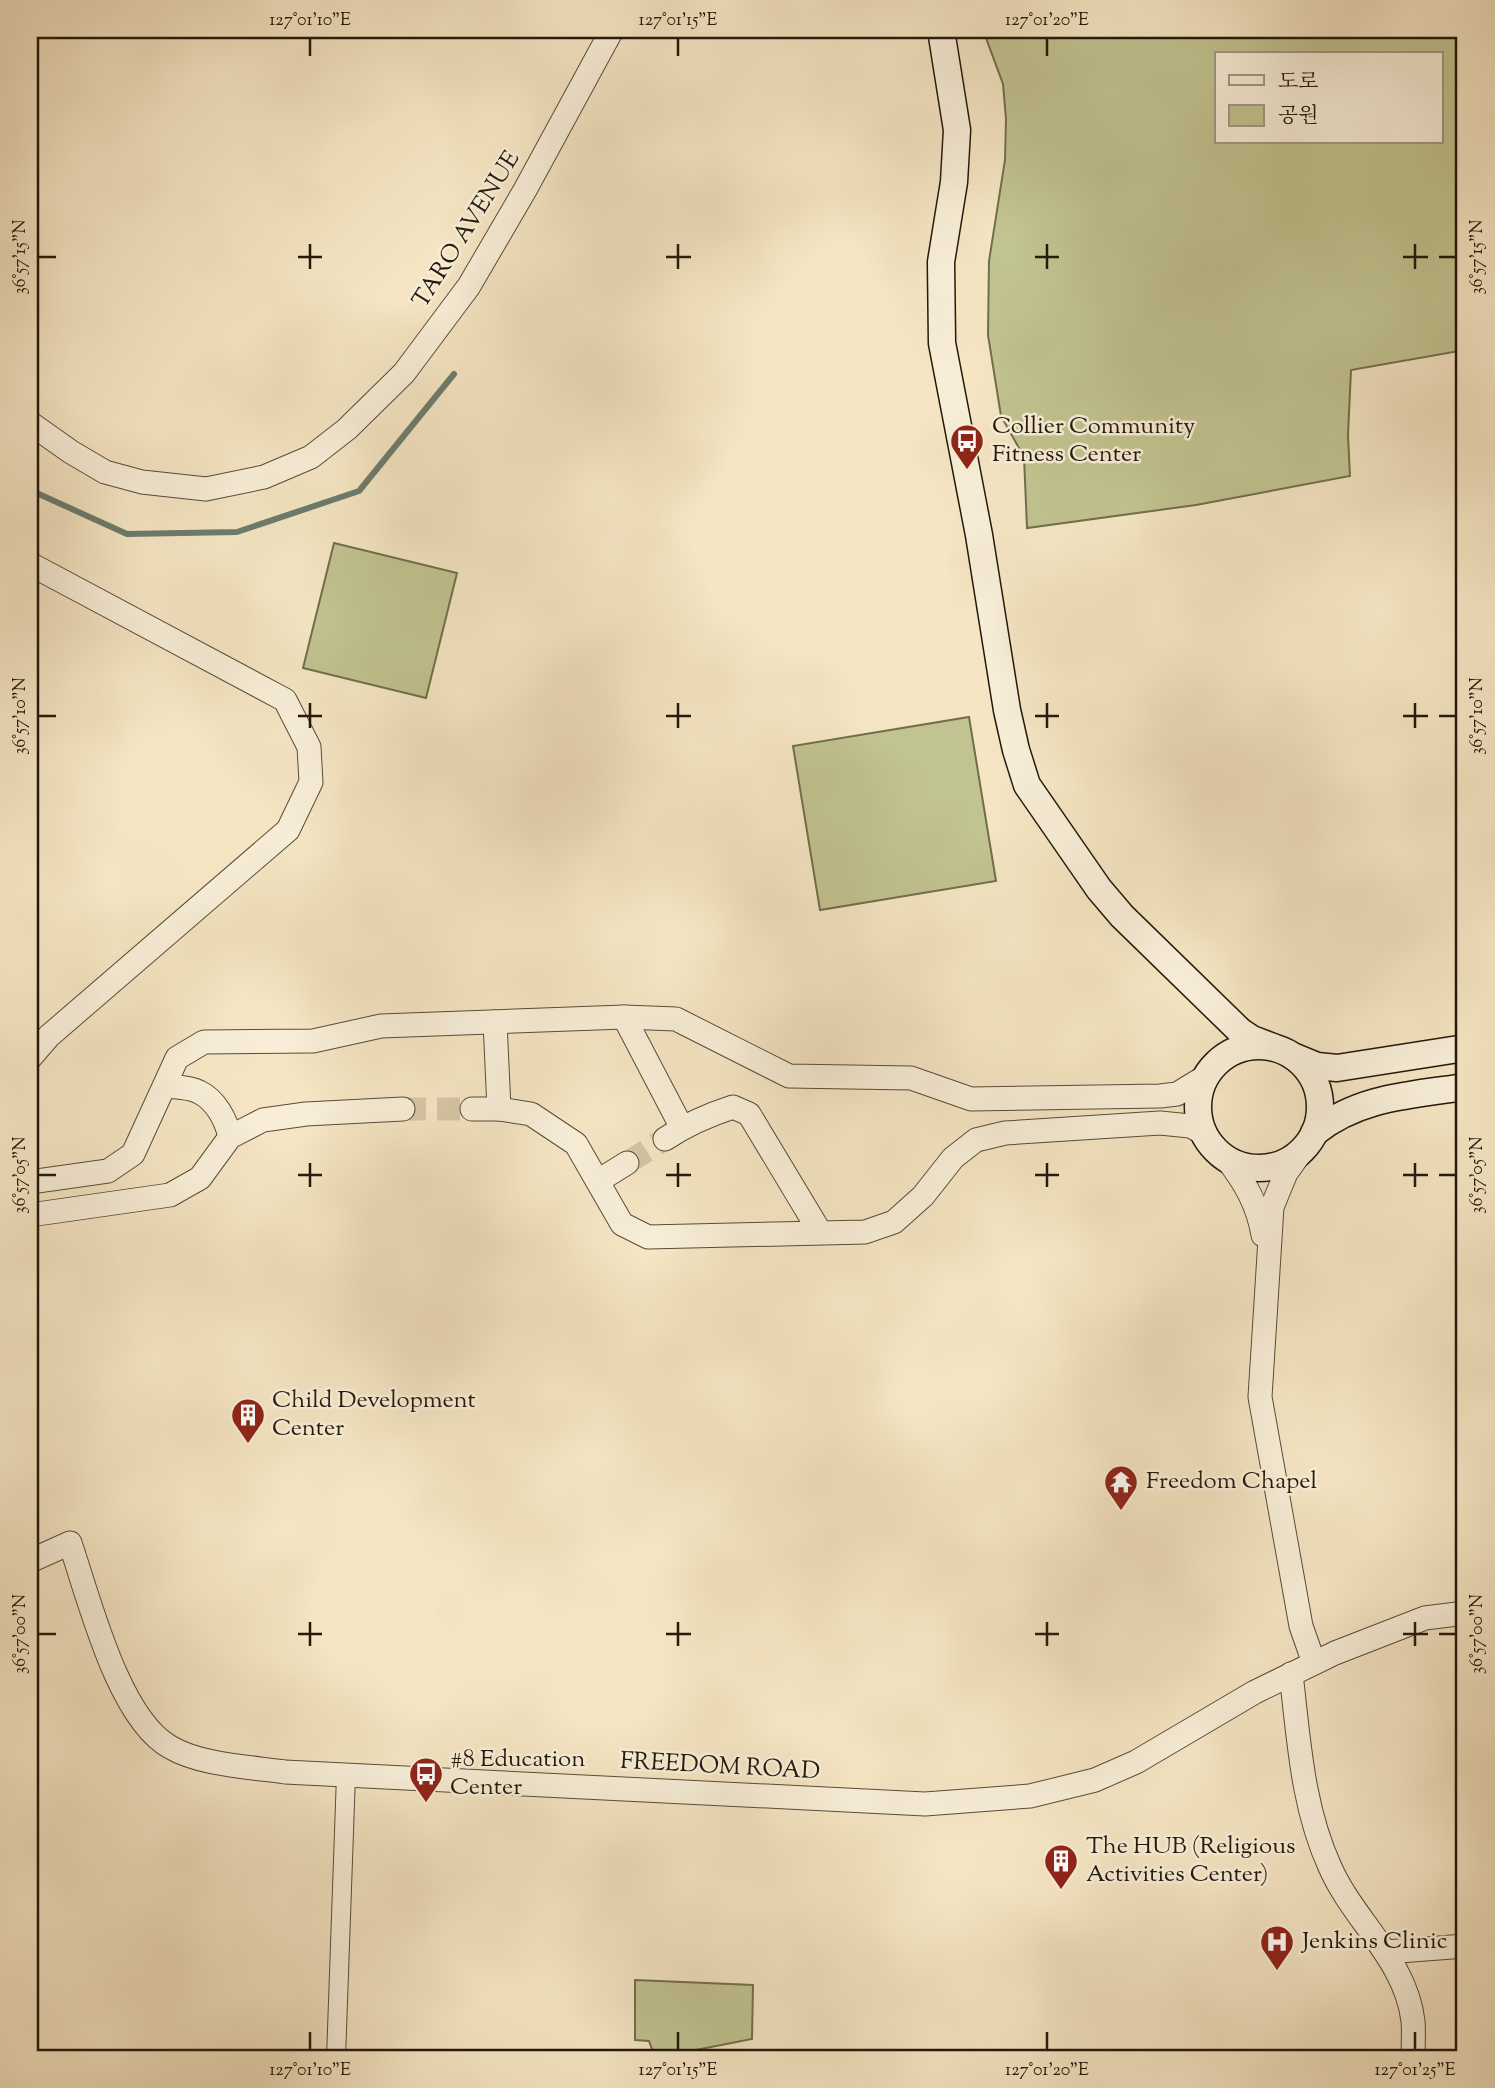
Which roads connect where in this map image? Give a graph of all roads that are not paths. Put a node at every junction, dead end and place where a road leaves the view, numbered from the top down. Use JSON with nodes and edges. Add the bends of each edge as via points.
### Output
{"nodes":[{"id":1,"x":612,"y":30,"type":"edge"},
{"id":2,"x":931,"y":30,"type":"edge"},
{"id":3,"x":941,"y":30,"type":"edge"},
{"id":4,"x":948,"y":79,"type":"junction"},
{"id":5,"x":30,"y":423,"type":"edge"},
{"id":6,"x":30,"y":565,"type":"edge"},
{"id":7,"x":1210,"y":1000,"type":"junction"},
{"id":8,"x":624,"y":1017,"type":"junction"},
{"id":9,"x":495,"y":1022,"type":"junction"},
{"id":10,"x":1465,"y":1048,"type":"edge"},
{"id":11,"x":1283,"y":1051,"type":"junction"},
{"id":12,"x":30,"y":1058,"type":"edge"},
{"id":13,"x":1212,"y":1069,"type":"junction"},
{"id":14,"x":165,"y":1086,"type":"junction"},
{"id":15,"x":1465,"y":1087,"type":"edge"},
{"id":16,"x":403,"y":1109,"type":"tunnel mouth"},
{"id":17,"x":472,"y":1109,"type":"tunnel mouth"},
{"id":18,"x":499,"y":1109,"type":"junction"},
{"id":19,"x":1204,"y":1133,"type":"junction"},
{"id":20,"x":230,"y":1138,"type":"junction"},
{"id":21,"x":1308,"y":1143,"type":"junction"},
{"id":22,"x":1226,"y":1158,"type":"junction"},
{"id":23,"x":627,"y":1163,"type":"tunnel mouth"},
{"id":24,"x":598,"y":1181,"type":"junction"},
{"id":25,"x":30,"y":1182,"type":"edge"},
{"id":26,"x":30,"y":1215,"type":"edge"},
{"id":27,"x":820,"y":1232,"type":"junction"},
{"id":28,"x":1268,"y":1259,"type":"junction"},
{"id":29,"x":30,"y":1562,"type":"edge"},
{"id":30,"x":1465,"y":1613,"type":"edge"},
{"id":31,"x":1314,"y":1663,"type":"junction"},
{"id":32,"x":1291,"y":1674,"type":"junction"},
{"id":33,"x":346,"y":1775,"type":"junction"},
{"id":34,"x":1465,"y":1946,"type":"edge"},
{"id":35,"x":1386,"y":1952,"type":"junction"},
{"id":36,"x":336,"y":2058,"type":"edge"},
{"id":37,"x":1413,"y":2058,"type":"edge"}],
"edges":[{"from":1,"to":5,"type":"street","name":"TARO AVENUE","via":[[469,286],[404,373],[311,457],[264,477],[206,489],[142,482],[105,472]]},
{"from":2,"to":4,"type":"main road"},
{"from":3,"to":4,"type":"main road"},
{"from":4,"to":7,"type":"main road","via":[[957,130],[941,262],[943,343],[1016,750],[1027,785],[1099,889]]},
{"from":6,"to":12,"type":"street","via":[[285,700],[309,747],[311,782],[288,830],[49,1036]]},
{"from":7,"to":11,"type":"main road","via":[[1240,1031]]},
{"from":7,"to":13,"type":"main road","via":[[1221,1020],[1224,1041]]},
{"from":8,"to":9,"type":"street"},
{"from":8,"to":13,"type":"street","via":[[676,1019],[789,1076],[911,1078],[971,1099],[1177,1094]]},
{"from":8,"to":27,"type":"street","via":[[674,1133],[733,1107],[749,1114]]},
{"from":9,"to":14,"type":"street","via":[[381,1026],[313,1041],[204,1042],[177,1058]]},
{"from":9,"to":18,"type":"street"},
{"from":10,"to":11,"type":"main road","via":[[1336,1068],[1317,1066]]},
{"from":11,"to":13,"type":"main road","via":[[1254,1046],[1235,1050]]},
{"from":11,"to":21,"type":"main road","via":[[1307,1068],[1318,1091],[1320,1117]]},
{"from":13,"to":19,"type":"main road","via":[[1199,1095],[1198,1115]]},
{"from":14,"to":20,"type":"street","via":[[199,1092],[216,1106]]},
{"from":14,"to":25,"type":"street","via":[[133,1154],[108,1171]]},
{"from":15,"to":21,"type":"main road","via":[[1355,1107],[1332,1119]]},
{"from":16,"to":20,"type":"street","via":[[263,1120]]},
{"from":17,"to":18,"type":"street"},
{"from":18,"to":24,"type":"street","via":[[531,1114],[576,1144]]},
{"from":19,"to":22,"type":"main road"},
{"from":19,"to":27,"type":"street","via":[[1190,1126],[1160,1123],[1005,1133],[976,1140],[953,1158],[923,1196],[894,1222],[865,1232]]},
{"from":20,"to":26,"type":"street","via":[[200,1178],[170,1195]]},
{"from":21,"to":22,"type":"main road","via":[[1284,1163],[1265,1168]]},
{"from":21,"to":28,"type":"street","via":[[1286,1174],[1272,1207]]},
{"from":22,"to":28,"type":"street","via":[[1247,1187],[1260,1217]]},
{"from":23,"to":24,"type":"street"},
{"from":24,"to":27,"type":"street","via":[[622,1224],[648,1237]]},
{"from":28,"to":31,"type":"street","via":[[1260,1397],[1301,1626]]},
{"from":29,"to":33,"type":"street","name":"FREEDOM ROAD","via":[[70,1543],[109,1657],[128,1697],[151,1734],[170,1747],[191,1757],[266,1769]]},
{"from":30,"to":31,"type":"street","name":"FREEDOM ROAD","via":[[1425,1618]]},
{"from":31,"to":32,"type":"street","name":"FREEDOM ROAD"},
{"from":32,"to":33,"type":"street","name":"FREEDOM ROAD","via":[[1136,1762],[1095,1780],[1030,1796],[926,1804]]},
{"from":32,"to":35,"type":"street","via":[[1304,1785],[1316,1835],[1331,1870]]},
{"from":33,"to":36,"type":"street"},
{"from":34,"to":35,"type":"street"},
{"from":35,"to":37,"type":"street","via":[[1401,1979],[1413,2019]]}]}
